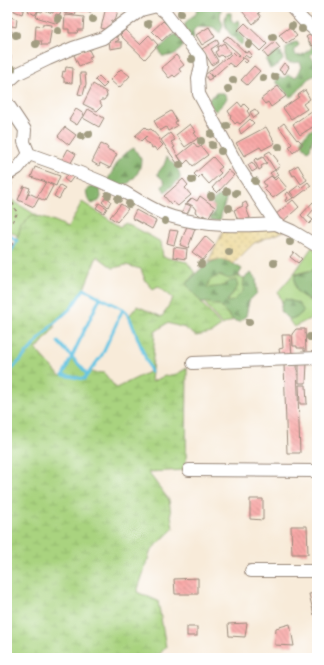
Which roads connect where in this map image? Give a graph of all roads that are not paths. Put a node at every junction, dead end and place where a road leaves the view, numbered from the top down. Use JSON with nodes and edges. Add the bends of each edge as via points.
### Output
{"nodes":[{"id":1,"x":153,"y":7,"type":"edge"},
{"id":2,"x":158,"y":7,"type":"edge"},
{"id":3,"x":291,"y":7,"type":"edge"},
{"id":4,"x":317,"y":32,"type":"edge"},
{"id":5,"x":7,"y":83,"type":"edge"},
{"id":6,"x":7,"y":103,"type":"edge"},
{"id":7,"x":29,"y":154,"type":"junction"},
{"id":8,"x":7,"y":176,"type":"edge"},
{"id":9,"x":276,"y":224,"type":"junction"},
{"id":10,"x":317,"y":246,"type":"edge"},
{"id":11,"x":317,"y":358,"type":"edge"},
{"id":12,"x":194,"y":363,"type":"dead end"},
{"id":13,"x":189,"y":470,"type":"dead end"},
{"id":14,"x":317,"y":471,"type":"edge"},
{"id":15,"x":317,"y":571,"type":"edge"},
{"id":16,"x":251,"y":572,"type":"dead end"}],
"edges":[{"from":1,"to":5,"type":"street","via":[[141,10],[103,38],[48,59],[17,74]]},
{"from":2,"to":9,"type":"street","via":[[166,13],[200,57],[199,94],[239,168]]},
{"from":3,"to":4,"type":"street"},
{"from":6,"to":7,"type":"street","via":[[25,130],[24,142]]},
{"from":7,"to":8,"type":"street","via":[[18,168]]},
{"from":7,"to":9,"type":"street","via":[[89,176],[174,217],[207,225]]},
{"from":9,"to":10,"type":"street"},
{"from":11,"to":12,"type":"street"},
{"from":13,"to":14,"type":"street"},
{"from":15,"to":16,"type":"street"}]}
